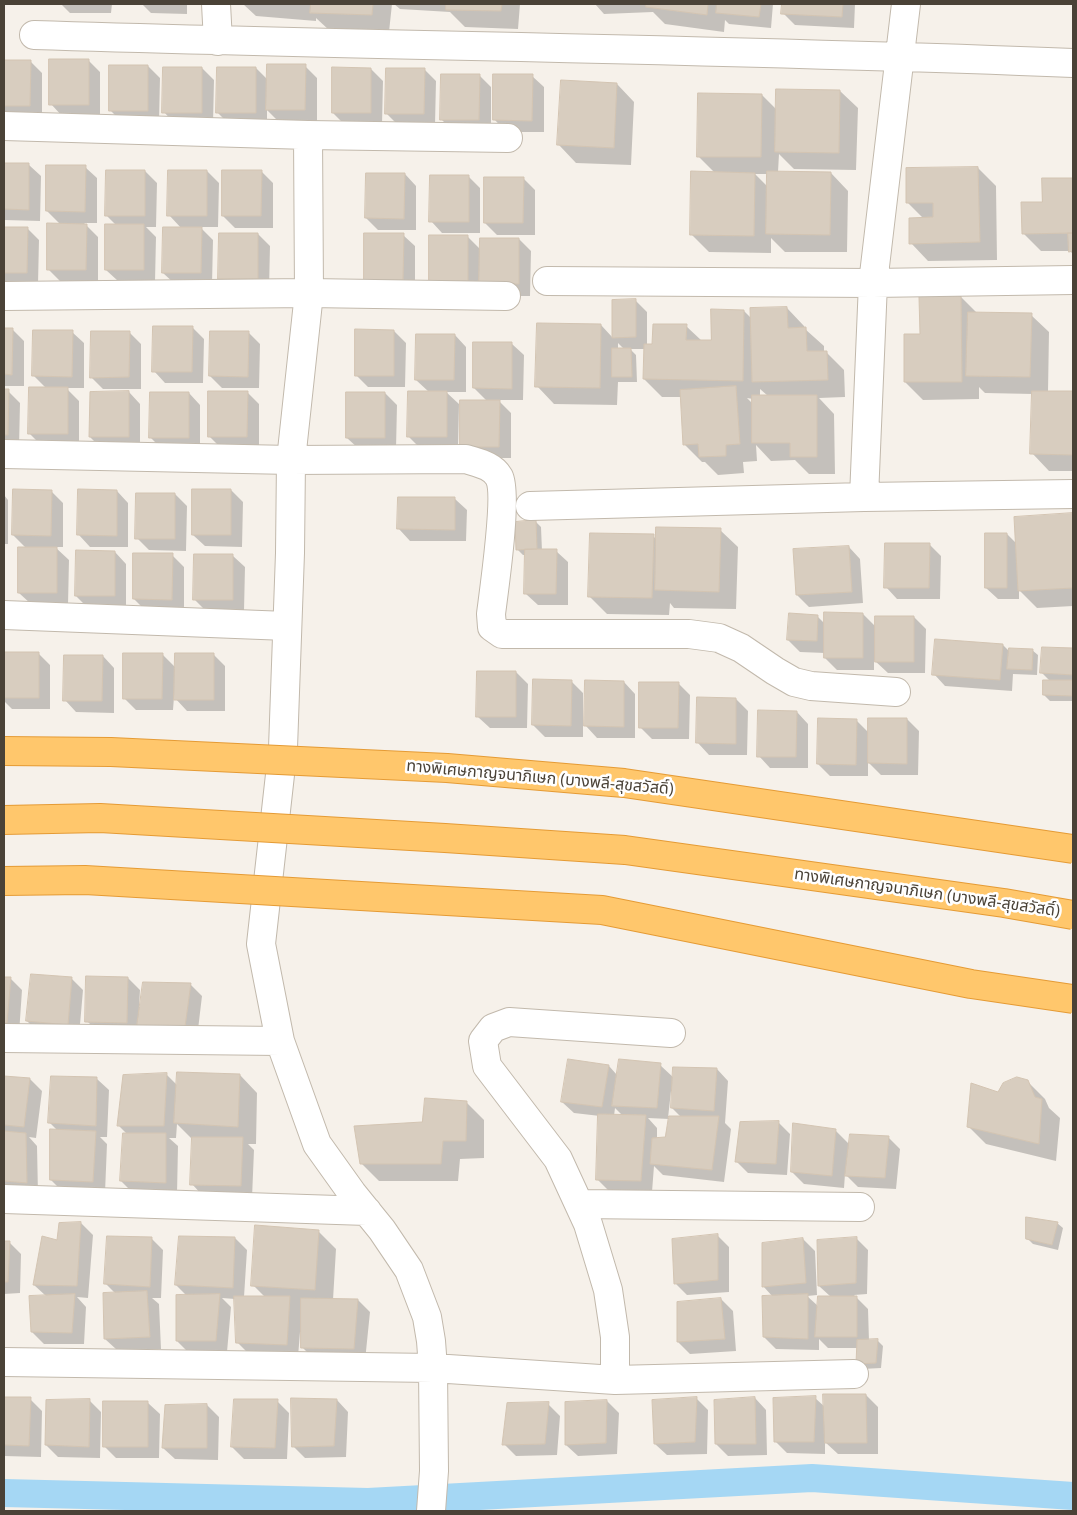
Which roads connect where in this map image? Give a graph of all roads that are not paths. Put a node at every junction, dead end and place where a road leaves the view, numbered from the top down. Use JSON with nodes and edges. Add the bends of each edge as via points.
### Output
{"nodes":[{"id":1,"x":216,"y":4,"type":"edge"},
{"id":2,"x":906,"y":4,"type":"edge"},
{"id":3,"x":34,"y":35,"type":"dead end"},
{"id":4,"x":218,"y":41,"type":"junction"},
{"id":5,"x":899,"y":56,"type":"junction"},
{"id":6,"x":1073,"y":63,"type":"edge"},
{"id":7,"x":4,"y":126,"type":"edge"},
{"id":8,"x":308,"y":135,"type":"junction"},
{"id":9,"x":508,"y":138,"type":"dead end"},
{"id":10,"x":1073,"y":280,"type":"edge"},
{"id":11,"x":547,"y":281,"type":"dead end"},
{"id":12,"x":874,"y":283,"type":"junction"},
{"id":13,"x":309,"y":293,"type":"junction"},
{"id":14,"x":4,"y":296,"type":"edge"},
{"id":15,"x":506,"y":296,"type":"dead end"},
{"id":16,"x":4,"y":454,"type":"edge"},
{"id":17,"x":291,"y":460,"type":"junction"},
{"id":18,"x":1073,"y":494,"type":"edge"},
{"id":19,"x":864,"y":497,"type":"junction"},
{"id":20,"x":530,"y":506,"type":"dead end"},
{"id":21,"x":4,"y":615,"type":"edge"},
{"id":22,"x":287,"y":626,"type":"junction"},
{"id":23,"x":896,"y":692,"type":"dead end"},
{"id":24,"x":4,"y":751,"type":"edge"},
{"id":25,"x":4,"y":820,"type":"edge"},
{"id":26,"x":1073,"y":849,"type":"edge"},
{"id":27,"x":4,"y":881,"type":"edge"},
{"id":28,"x":1073,"y":915,"type":"edge"},
{"id":29,"x":1073,"y":999,"type":"edge"},
{"id":30,"x":671,"y":1033,"type":"dead end"},
{"id":31,"x":4,"y":1038,"type":"edge"},
{"id":32,"x":280,"y":1041,"type":"junction"},
{"id":33,"x":4,"y":1199,"type":"edge"},
{"id":34,"x":579,"y":1204,"type":"junction"},
{"id":35,"x":860,"y":1207,"type":"dead end"},
{"id":36,"x":367,"y":1211,"type":"junction"},
{"id":37,"x":4,"y":1362,"type":"edge"},
{"id":38,"x":433,"y":1368,"type":"junction"},
{"id":39,"x":854,"y":1374,"type":"dead end"},
{"id":40,"x":615,"y":1380,"type":"junction"},
{"id":41,"x":431,"y":1511,"type":"edge"}],
"edges":[{"from":1,"to":4,"type":"street"},
{"from":2,"to":5,"type":"street"},
{"from":3,"to":4,"type":"street"},
{"from":4,"to":5,"type":"street"},
{"from":5,"to":6,"type":"street"},
{"from":5,"to":12,"type":"street"},
{"from":7,"to":8,"type":"street"},
{"from":8,"to":9,"type":"street"},
{"from":8,"to":13,"type":"street"},
{"from":10,"to":12,"type":"street"},
{"from":11,"to":12,"type":"street"},
{"from":12,"to":19,"type":"street"},
{"from":13,"to":14,"type":"street"},
{"from":13,"to":15,"type":"street"},
{"from":13,"to":17,"type":"street"},
{"from":16,"to":17,"type":"street"},
{"from":17,"to":22,"type":"street"},
{"from":17,"to":23,"type":"street","via":[[466,459],[489,466],[499,478],[503,503],[491,614],[492,627],[502,634],[690,634],[719,638],[741,648],[794,682]]},
{"from":18,"to":19,"type":"street"},
{"from":19,"to":20,"type":"street"},
{"from":21,"to":22,"type":"street"},
{"from":22,"to":32,"type":"street","via":[[283,748],[261,944]]},
{"from":24,"to":26,"type":"highway","name":"ทางพิเศษกาญจนาภิเษก (บางพลี-สุขสวัสดิ์)","bridge":true,"via":[[111,752],[407,766],[624,783]]},
{"from":25,"to":28,"type":"highway","name":"ทางพิเศษกาญจนาภิเษก (บางพลี-สุขสวัสดิ์)","bridge":true,"via":[[100,818],[625,850]]},
{"from":27,"to":29,"type":"highway","bridge":true,"via":[[85,880],[602,910],[971,984]]},
{"from":30,"to":34,"type":"street","via":[[509,1022],[493,1028],[483,1042],[487,1066],[558,1160]]},
{"from":31,"to":32,"type":"street"},
{"from":32,"to":36,"type":"street","via":[[317,1144]]},
{"from":33,"to":36,"type":"street"},
{"from":34,"to":35,"type":"street"},
{"from":34,"to":40,"type":"street","via":[[608,1290]]},
{"from":36,"to":38,"type":"street","via":[[409,1270],[427,1317]]},
{"from":37,"to":38,"type":"street"},
{"from":38,"to":40,"type":"street"},
{"from":38,"to":41,"type":"street"},
{"from":39,"to":40,"type":"street"}]}
